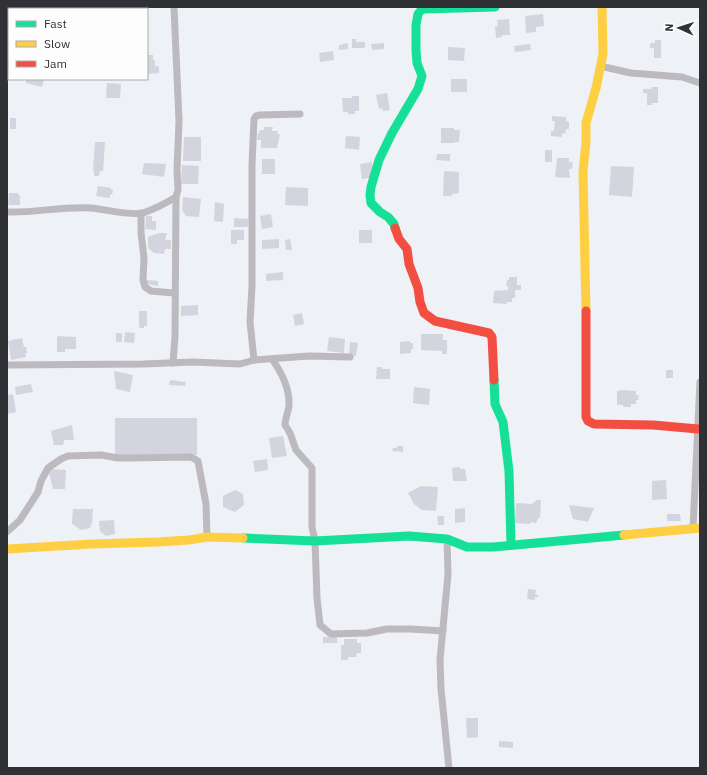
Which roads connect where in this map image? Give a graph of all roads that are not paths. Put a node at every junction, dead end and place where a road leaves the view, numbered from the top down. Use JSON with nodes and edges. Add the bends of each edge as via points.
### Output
{"nodes":[{"id":1,"x":174,"y":7,"type":"edge"},
{"id":2,"x":495,"y":7,"type":"edge"},
{"id":3,"x":602,"y":7,"type":"edge"},
{"id":4,"x":600,"y":66,"type":"junction"},
{"id":5,"x":700,"y":82,"type":"edge"},
{"id":6,"x":300,"y":114,"type":"dead end"},
{"id":7,"x":176,"y":197,"type":"junction"},
{"id":8,"x":7,"y":212,"type":"edge"},
{"id":9,"x":141,"y":213,"type":"junction"},
{"id":10,"x":174,"y":293,"type":"junction"},
{"id":11,"x":350,"y":357,"type":"dead end"},
{"id":12,"x":272,"y":359,"type":"junction"},
{"id":13,"x":254,"y":360,"type":"junction"},
{"id":14,"x":173,"y":363,"type":"junction"},
{"id":15,"x":7,"y":365,"type":"edge"},
{"id":16,"x":700,"y":382,"type":"edge"},
{"id":17,"x":698,"y":429,"type":"junction"},
{"id":18,"x":697,"y":528,"type":"edge"},
{"id":19,"x":7,"y":532,"type":"edge"},
{"id":20,"x":207,"y":537,"type":"junction"},
{"id":21,"x":447,"y":539,"type":"junction"},
{"id":22,"x":315,"y":541,"type":"junction"},
{"id":23,"x":511,"y":545,"type":"junction"},
{"id":24,"x":7,"y":549,"type":"edge"},
{"id":25,"x":443,"y":631,"type":"junction"},
{"id":26,"x":449,"y":768,"type":"edge"}],
"edges":[{"from":1,"to":7,"type":"street","via":[[180,120]]},
{"from":2,"to":23,"type":"street","via":[[420,10],[416,25],[416,50],[422,76],[412,100],[379,160],[370,195],[371,203],[394,224],[399,239],[407,249],[424,313],[435,321],[489,333],[492,337],[495,404],[503,422],[509,471]]},
{"from":3,"to":4,"type":"street","via":[[603,54]]},
{"from":4,"to":5,"type":"street","via":[[631,73],[682,76]]},
{"from":4,"to":17,"type":"street","via":[[586,123],[583,172],[586,417],[594,424]]},
{"from":6,"to":13,"type":"street","via":[[260,115],[254,119],[250,322]]},
{"from":7,"to":9,"type":"street"},
{"from":7,"to":10,"type":"street"},
{"from":8,"to":9,"type":"street","via":[[92,208]]},
{"from":9,"to":10,"type":"street","via":[[140,233],[145,287],[151,291]]},
{"from":10,"to":14,"type":"street"},
{"from":11,"to":12,"type":"street"},
{"from":12,"to":13,"type":"street"},
{"from":12,"to":22,"type":"street","via":[[288,390],[285,425],[296,450],[312,468],[312,527]]},
{"from":13,"to":14,"type":"street","via":[[240,364]]},
{"from":14,"to":15,"type":"street"},
{"from":16,"to":17,"type":"street"},
{"from":17,"to":18,"type":"street"},
{"from":18,"to":23,"type":"street"},
{"from":19,"to":20,"type":"street","via":[[20,520],[38,492],[48,468],[68,456],[192,457],[198,461],[206,504]]},
{"from":20,"to":22,"type":"street"},
{"from":20,"to":24,"type":"street","via":[[158,542]]},
{"from":21,"to":22,"type":"street","via":[[409,536]]},
{"from":21,"to":23,"type":"street","via":[[467,547]]},
{"from":21,"to":25,"type":"street","via":[[448,567]]},
{"from":22,"to":25,"type":"street","via":[[316,598],[320,625],[331,634],[366,634],[387,629]]},
{"from":25,"to":26,"type":"street","via":[[441,689]]}]}
